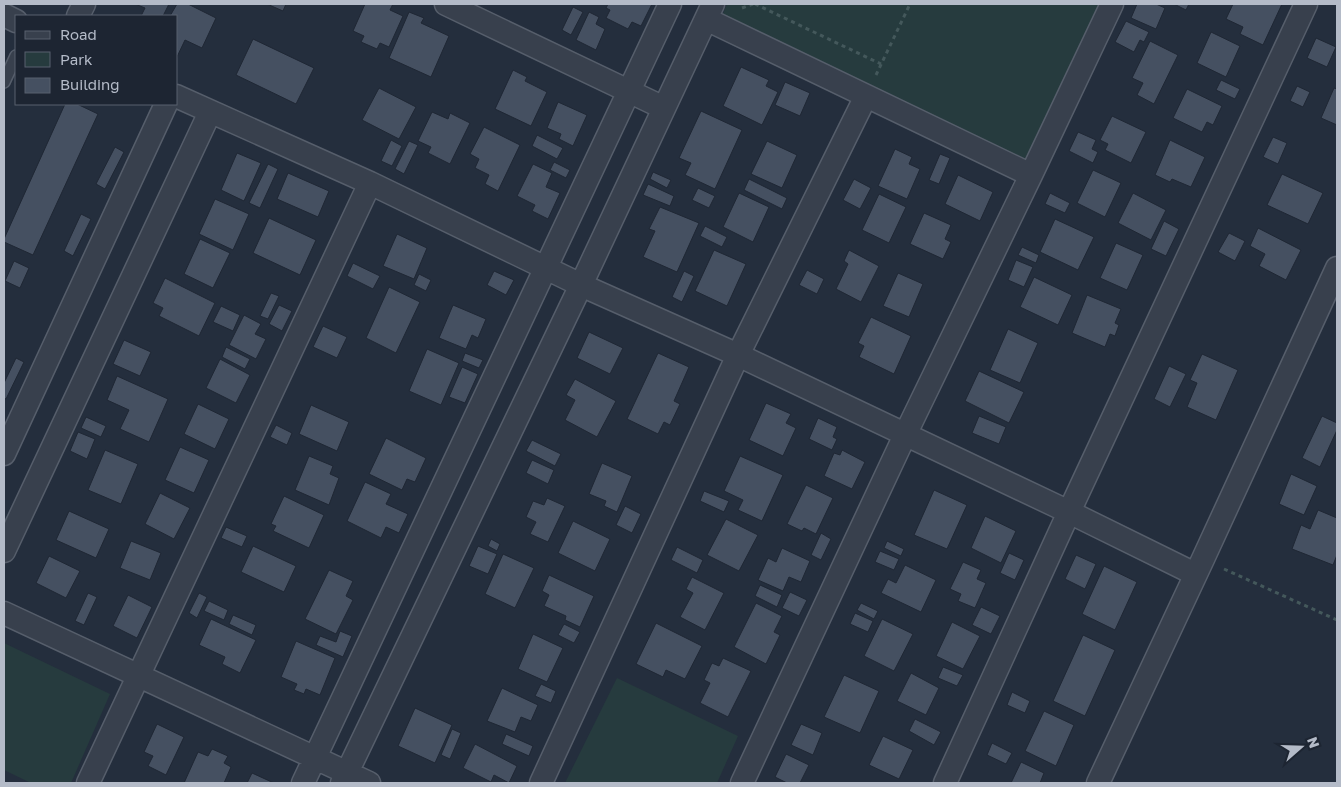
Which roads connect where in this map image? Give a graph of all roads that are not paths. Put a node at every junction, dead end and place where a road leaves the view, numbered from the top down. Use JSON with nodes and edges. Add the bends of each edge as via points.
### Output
{"nodes":[{"id":1,"x":446,"y":4,"type":"edge"},
{"id":2,"x":670,"y":4,"type":"edge"},
{"id":3,"x":1112,"y":4,"type":"edge"},
{"id":4,"x":1306,"y":4,"type":"edge"},
{"id":5,"x":709,"y":11,"type":"edge"},
{"id":6,"x":15,"y":58,"type":"edge"},
{"id":7,"x":4,"y":82,"type":"edge"},
{"id":8,"x":629,"y":91,"type":"junction"},
{"id":9,"x":866,"y":96,"type":"junction"},
{"id":10,"x":178,"y":97,"type":"edge"},
{"id":11,"x":166,"y":105,"type":"edge"},
{"id":12,"x":664,"y":108,"type":"junction"},
{"id":13,"x":210,"y":112,"type":"junction"},
{"id":14,"x":1031,"y":176,"type":"junction"},
{"id":15,"x":370,"y":184,"type":"junction"},
{"id":16,"x":545,"y":268,"type":"junction"},
{"id":17,"x":1337,"y":268,"type":"edge"},
{"id":18,"x":581,"y":285,"type":"junction"},
{"id":19,"x":738,"y":355,"type":"junction"},
{"id":20,"x":905,"y":435,"type":"junction"},
{"id":21,"x":4,"y":454,"type":"edge"},
{"id":22,"x":1069,"y":512,"type":"junction"},
{"id":23,"x":4,"y":551,"type":"edge"},
{"id":24,"x":1199,"y":567,"type":"junction"},
{"id":25,"x":4,"y":614,"type":"edge"},
{"id":26,"x":138,"y":676,"type":"junction"},
{"id":27,"x":314,"y":758,"type":"junction"},
{"id":28,"x":344,"y":778,"type":"edge"},
{"id":29,"x":88,"y":783,"type":"edge"},
{"id":30,"x":303,"y":783,"type":"edge"},
{"id":31,"x":368,"y":783,"type":"edge"},
{"id":32,"x":541,"y":783,"type":"edge"},
{"id":33,"x":742,"y":783,"type":"edge"},
{"id":34,"x":945,"y":783,"type":"edge"},
{"id":35,"x":1098,"y":783,"type":"edge"}],
"edges":[{"from":1,"to":8,"type":"street"},
{"from":2,"to":8,"type":"street"},
{"from":3,"to":14,"type":"street"},
{"from":4,"to":22,"type":"street"},
{"from":5,"to":9,"type":"street"},
{"from":5,"to":12,"type":"street"},
{"from":6,"to":7,"type":"lane"},
{"from":8,"to":12,"type":"street"},
{"from":8,"to":16,"type":"street"},
{"from":9,"to":14,"type":"street"},
{"from":9,"to":19,"type":"street"},
{"from":10,"to":13,"type":"street"},
{"from":11,"to":21,"type":"street"},
{"from":12,"to":18,"type":"street"},
{"from":13,"to":15,"type":"street"},
{"from":13,"to":23,"type":"street"},
{"from":14,"to":20,"type":"street"},
{"from":15,"to":16,"type":"street"},
{"from":15,"to":26,"type":"street"},
{"from":16,"to":18,"type":"street"},
{"from":16,"to":27,"type":"street"},
{"from":17,"to":24,"type":"street"},
{"from":18,"to":19,"type":"street"},
{"from":18,"to":28,"type":"street"},
{"from":19,"to":20,"type":"street"},
{"from":19,"to":32,"type":"street"},
{"from":20,"to":22,"type":"street"},
{"from":20,"to":33,"type":"street"},
{"from":22,"to":24,"type":"street"},
{"from":22,"to":34,"type":"street"},
{"from":24,"to":35,"type":"street"},
{"from":25,"to":26,"type":"street"},
{"from":26,"to":27,"type":"street"},
{"from":26,"to":29,"type":"street"},
{"from":27,"to":28,"type":"street"},
{"from":27,"to":30,"type":"street"},
{"from":28,"to":31,"type":"street"}]}
